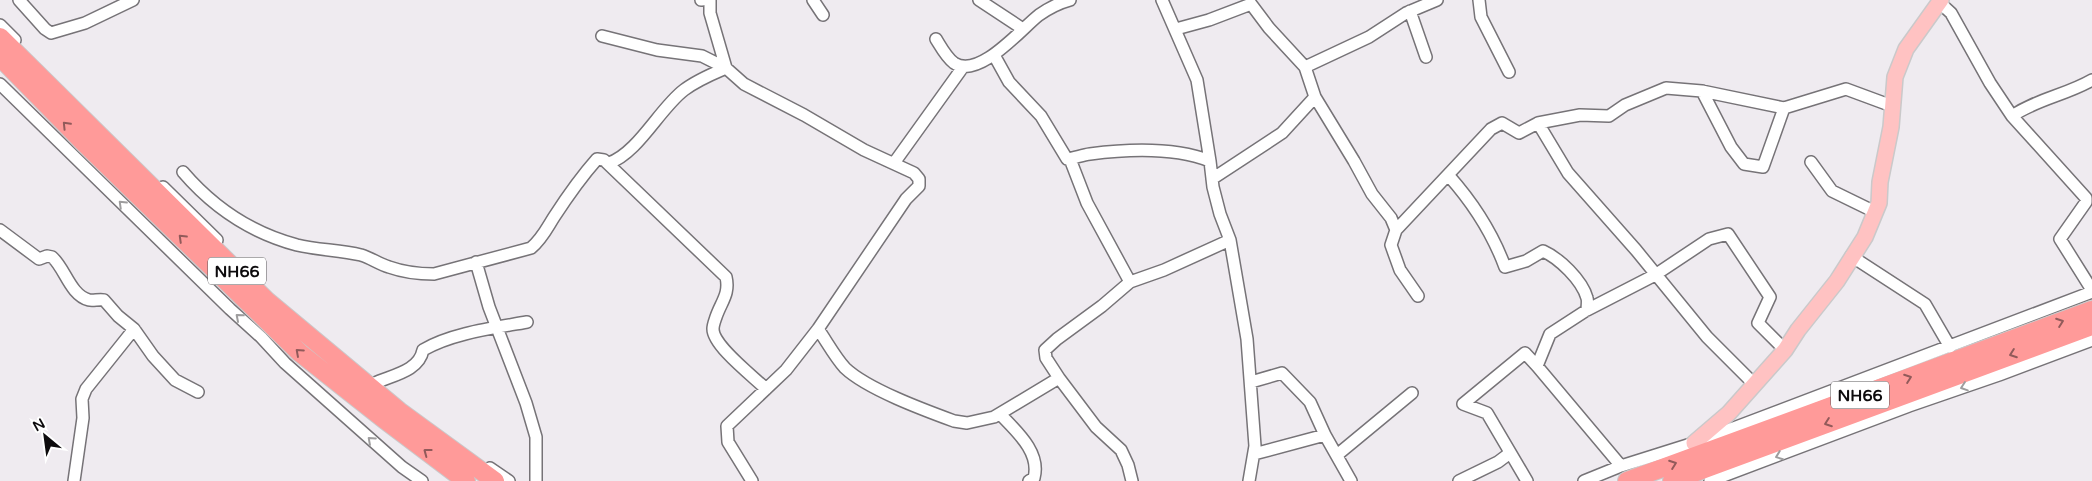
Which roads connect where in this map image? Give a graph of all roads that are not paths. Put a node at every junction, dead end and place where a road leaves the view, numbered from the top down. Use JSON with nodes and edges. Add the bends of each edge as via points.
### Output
{"nodes":[{"id":1,"x":19,"y":0,"type":"edge"},
{"id":2,"x":133,"y":0,"type":"edge"},
{"id":3,"x":710,"y":0,"type":"edge"},
{"id":4,"x":813,"y":0,"type":"edge"},
{"id":5,"x":979,"y":0,"type":"edge"},
{"id":6,"x":1070,"y":0,"type":"edge"},
{"id":7,"x":1162,"y":0,"type":"edge"},
{"id":8,"x":1437,"y":0,"type":"edge"},
{"id":9,"x":1479,"y":0,"type":"edge"},
{"id":10,"x":1937,"y":2,"type":"edge"},
{"id":11,"x":1410,"y":11,"type":"junction"},
{"id":12,"x":823,"y":15,"type":"dead end"},
{"id":13,"x":0,"y":26,"type":"edge"},
{"id":14,"x":1023,"y":29,"type":"junction"},
{"id":15,"x":1176,"y":29,"type":"junction"},
{"id":16,"x":602,"y":36,"type":"dead end"},
{"id":17,"x":0,"y":37,"type":"edge"},
{"id":18,"x":936,"y":39,"type":"dead end"},
{"id":19,"x":994,"y":55,"type":"junction"},
{"id":20,"x":0,"y":57,"type":"edge"},
{"id":21,"x":1426,"y":57,"type":"dead end"},
{"id":22,"x":1305,"y":66,"type":"junction"},
{"id":23,"x":963,"y":67,"type":"junction"},
{"id":24,"x":726,"y":68,"type":"junction"},
{"id":25,"x":1509,"y":72,"type":"dead end"},
{"id":26,"x":2092,"y":80,"type":"edge"},
{"id":27,"x":0,"y":84,"type":"edge"},
{"id":28,"x":1702,"y":91,"type":"junction"},
{"id":29,"x":1315,"y":97,"type":"junction"},
{"id":30,"x":1892,"y":106,"type":"junction"},
{"id":31,"x":1784,"y":108,"type":"junction"},
{"id":32,"x":2012,"y":116,"type":"junction"},
{"id":33,"x":1538,"y":123,"type":"junction"},
{"id":34,"x":1070,"y":159,"type":"junction"},
{"id":35,"x":1210,"y":161,"type":"junction"},
{"id":36,"x":1811,"y":162,"type":"dead end"},
{"id":37,"x":609,"y":163,"type":"junction"},
{"id":38,"x":894,"y":163,"type":"junction"},
{"id":39,"x":183,"y":172,"type":"dead end"},
{"id":40,"x":1449,"y":176,"type":"junction"},
{"id":41,"x":1212,"y":179,"type":"junction"},
{"id":42,"x":1875,"y":212,"type":"junction"},
{"id":43,"x":0,"y":230,"type":"edge"},
{"id":44,"x":1396,"y":230,"type":"junction"},
{"id":45,"x":1230,"y":240,"type":"junction"},
{"id":46,"x":1851,"y":256,"type":"junction"},
{"id":47,"x":476,"y":262,"type":"junction"},
{"id":48,"x":1655,"y":275,"type":"junction"},
{"id":49,"x":1130,"y":282,"type":"junction"},
{"id":50,"x":2092,"y":291,"type":"edge"},
{"id":51,"x":1418,"y":296,"type":"dead end"},
{"id":52,"x":1588,"y":310,"type":"junction"},
{"id":53,"x":2092,"y":310,"type":"edge"},
{"id":54,"x":527,"y":322,"type":"dead end"},
{"id":55,"x":2092,"y":326,"type":"edge"},
{"id":56,"x":496,"y":327,"type":"junction"},
{"id":57,"x":134,"y":329,"type":"junction"},
{"id":58,"x":818,"y":330,"type":"junction"},
{"id":59,"x":2092,"y":340,"type":"edge"},
{"id":60,"x":1950,"y":346,"type":"junction"},
{"id":61,"x":1785,"y":350,"type":"junction"},
{"id":62,"x":1537,"y":366,"type":"junction"},
{"id":63,"x":1059,"y":378,"type":"junction"},
{"id":64,"x":1251,"y":382,"type":"junction"},
{"id":65,"x":375,"y":383,"type":"junction"},
{"id":66,"x":1755,"y":385,"type":"junction"},
{"id":67,"x":766,"y":389,"type":"junction"},
{"id":68,"x":198,"y":392,"type":"dead end"},
{"id":69,"x":1412,"y":393,"type":"dead end"},
{"id":70,"x":1000,"y":414,"type":"junction"},
{"id":71,"x":1325,"y":435,"type":"junction"},
{"id":72,"x":1694,"y":443,"type":"junction"},
{"id":73,"x":1510,"y":453,"type":"junction"},
{"id":74,"x":1254,"y":454,"type":"junction"},
{"id":75,"x":1337,"y":455,"type":"junction"},
{"id":76,"x":1624,"y":474,"type":"edge"},
{"id":77,"x":74,"y":481,"type":"edge"},
{"id":78,"x":422,"y":481,"type":"edge"},
{"id":79,"x":466,"y":481,"type":"edge"},
{"id":80,"x":495,"y":481,"type":"edge"},
{"id":81,"x":509,"y":481,"type":"edge"},
{"id":82,"x":536,"y":481,"type":"edge"},
{"id":83,"x":752,"y":481,"type":"edge"},
{"id":84,"x":1030,"y":481,"type":"edge"},
{"id":85,"x":1132,"y":481,"type":"edge"},
{"id":86,"x":1249,"y":481,"type":"edge"},
{"id":87,"x":1351,"y":481,"type":"edge"},
{"id":88,"x":1459,"y":481,"type":"edge"},
{"id":89,"x":1527,"y":481,"type":"edge"},
{"id":90,"x":1584,"y":481,"type":"edge"},
{"id":91,"x":1672,"y":481,"type":"edge"},
{"id":92,"x":1710,"y":481,"type":"edge"}],
"edges":[{"from":1,"to":2,"type":"street","via":[[51,33],[85,23]]},
{"from":3,"to":24,"type":"street","via":[[710,13]]},
{"from":4,"to":12,"type":"street"},
{"from":5,"to":14,"type":"street"},
{"from":6,"to":14,"type":"street","via":[[1058,3]]},
{"from":7,"to":15,"type":"street"},
{"from":8,"to":11,"type":"street"},
{"from":9,"to":25,"type":"street","via":[[1481,17]]},
{"from":10,"to":30,"type":"main road","via":[[1906,49],[1896,77]]},
{"from":10,"to":32,"type":"street","via":[[1951,13]]},
{"from":11,"to":21,"type":"street"},
{"from":11,"to":22,"type":"street","via":[[1370,37]]},
{"from":13,"to":65,"type":"street","via":[[245,269]]},
{"from":14,"to":19,"type":"street"},
{"from":15,"to":22,"type":"street","via":[[1251,4]]},
{"from":15,"to":35,"type":"street","via":[[1197,80]]},
{"from":16,"to":24,"type":"street","via":[[656,50],[702,56]]},
{"from":17,"to":80,"type":"highway","number":"NH66","via":[[267,302],[399,411]]},
{"from":18,"to":23,"type":"street","via":[[946,55]]},
{"from":19,"to":23,"type":"street"},
{"from":19,"to":34,"type":"street","via":[[1009,82],[1041,116],[1065,157]]},
{"from":79,"to":20,"type":"highway","number":"NH66","one_way":true,"via":[[300,353]]},
{"from":22,"to":29,"type":"street"},
{"from":23,"to":38,"type":"street"},
{"from":24,"to":37,"type":"street","via":[[684,90],[630,148]]},
{"from":24,"to":38,"type":"street","via":[[744,84]]},
{"from":26,"to":32,"type":"street"},
{"from":78,"to":27,"type":"street","one_way":true,"via":[[285,363]]},
{"from":28,"to":31,"type":"street"},
{"from":28,"to":31,"type":"street","via":[[1731,147],[1744,164],[1763,167]]},
{"from":28,"to":33,"type":"street","via":[[1666,88],[1609,116],[1580,115]]},
{"from":29,"to":41,"type":"street","via":[[1282,132]]},
{"from":29,"to":44,"type":"street"},
{"from":30,"to":31,"type":"street","via":[[1846,89]]},
{"from":30,"to":42,"type":"main road","via":[[1879,203]]},
{"from":32,"to":50,"type":"street","via":[[2086,198],[2060,239]]},
{"from":33,"to":40,"type":"street","via":[[1519,133],[1502,123],[1491,129]]},
{"from":33,"to":48,"type":"street","via":[[1568,173]]},
{"from":34,"to":35,"type":"street","via":[[1096,153],[1146,151],[1181,153]]},
{"from":34,"to":49,"type":"street","via":[[1086,203]]},
{"from":35,"to":41,"type":"street"},
{"from":36,"to":42,"type":"street","via":[[1832,191]]},
{"from":37,"to":47,"type":"street","via":[[597,159],[570,193],[541,240],[531,248]]},
{"from":37,"to":67,"type":"street","via":[[726,277],[726,299],[716,316],[714,335],[720,345]]},
{"from":38,"to":58,"type":"street","via":[[914,173],[919,179],[919,186],[906,199]]},
{"from":39,"to":47,"type":"street","via":[[201,192],[239,221],[297,245],[359,255],[418,274],[434,274]]},
{"from":40,"to":44,"type":"street"},
{"from":40,"to":52,"type":"street","via":[[1489,229],[1505,267],[1544,251],[1556,257],[1587,298]]},
{"from":41,"to":45,"type":"street"},
{"from":42,"to":46,"type":"main road","via":[[1865,237]]},
{"from":43,"to":57,"type":"street","via":[[39,259],[52,257],[85,298],[104,300]]},
{"from":44,"to":51,"type":"street","via":[[1391,245],[1400,270]]},
{"from":45,"to":49,"type":"street"},
{"from":45,"to":64,"type":"street"},
{"from":46,"to":60,"type":"street","via":[[1925,304]]},
{"from":46,"to":61,"type":"main road"},
{"from":47,"to":56,"type":"street"},
{"from":48,"to":52,"type":"street"},
{"from":48,"to":61,"type":"street","via":[[1709,239],[1728,234],[1770,297],[1758,323]]},
{"from":48,"to":66,"type":"street","via":[[1707,338]]},
{"from":49,"to":63,"type":"street","via":[[1045,350],[1046,358]]},
{"from":50,"to":60,"type":"street"},
{"from":52,"to":62,"type":"street","via":[[1550,334]]},
{"from":76,"to":53,"type":"highway","number":"NH66","one_way":true},
{"from":54,"to":56,"type":"street"},
{"from":55,"to":91,"type":"highway","number":"NH66","one_way":true},
{"from":56,"to":65,"type":"street","via":[[436,343],[424,350],[422,359],[412,368]]},
{"from":56,"to":82,"type":"street","via":[[536,437]]},
{"from":57,"to":68,"type":"street","via":[[175,380]]},
{"from":57,"to":77,"type":"street","via":[[86,389],[82,399],[83,418]]},
{"from":58,"to":67,"type":"street"},
{"from":58,"to":70,"type":"street","via":[[845,368],[876,389],[954,421],[976,422]]},
{"from":59,"to":92,"type":"street","one_way":true},
{"from":60,"to":72,"type":"street"},
{"from":61,"to":66,"type":"main road"},
{"from":62,"to":73,"type":"street","via":[[1525,353],[1463,404],[1487,413]]},
{"from":62,"to":76,"type":"street"},
{"from":63,"to":70,"type":"street"},
{"from":63,"to":85,"type":"street","via":[[1096,427],[1121,450]]},
{"from":64,"to":71,"type":"street","via":[[1282,374],[1310,402]]},
{"from":64,"to":74,"type":"street"},
{"from":65,"to":81,"type":"street"},
{"from":66,"to":72,"type":"main road"},
{"from":67,"to":83,"type":"street","via":[[726,426],[728,442]]},
{"from":69,"to":75,"type":"street"},
{"from":70,"to":84,"type":"street","via":[[1034,455],[1036,470]]},
{"from":71,"to":74,"type":"street"},
{"from":71,"to":75,"type":"street"},
{"from":72,"to":76,"type":"street"},
{"from":73,"to":88,"type":"street"},
{"from":73,"to":89,"type":"street"},
{"from":74,"to":86,"type":"street"},
{"from":75,"to":87,"type":"street"},
{"from":76,"to":90,"type":"street"}]}
